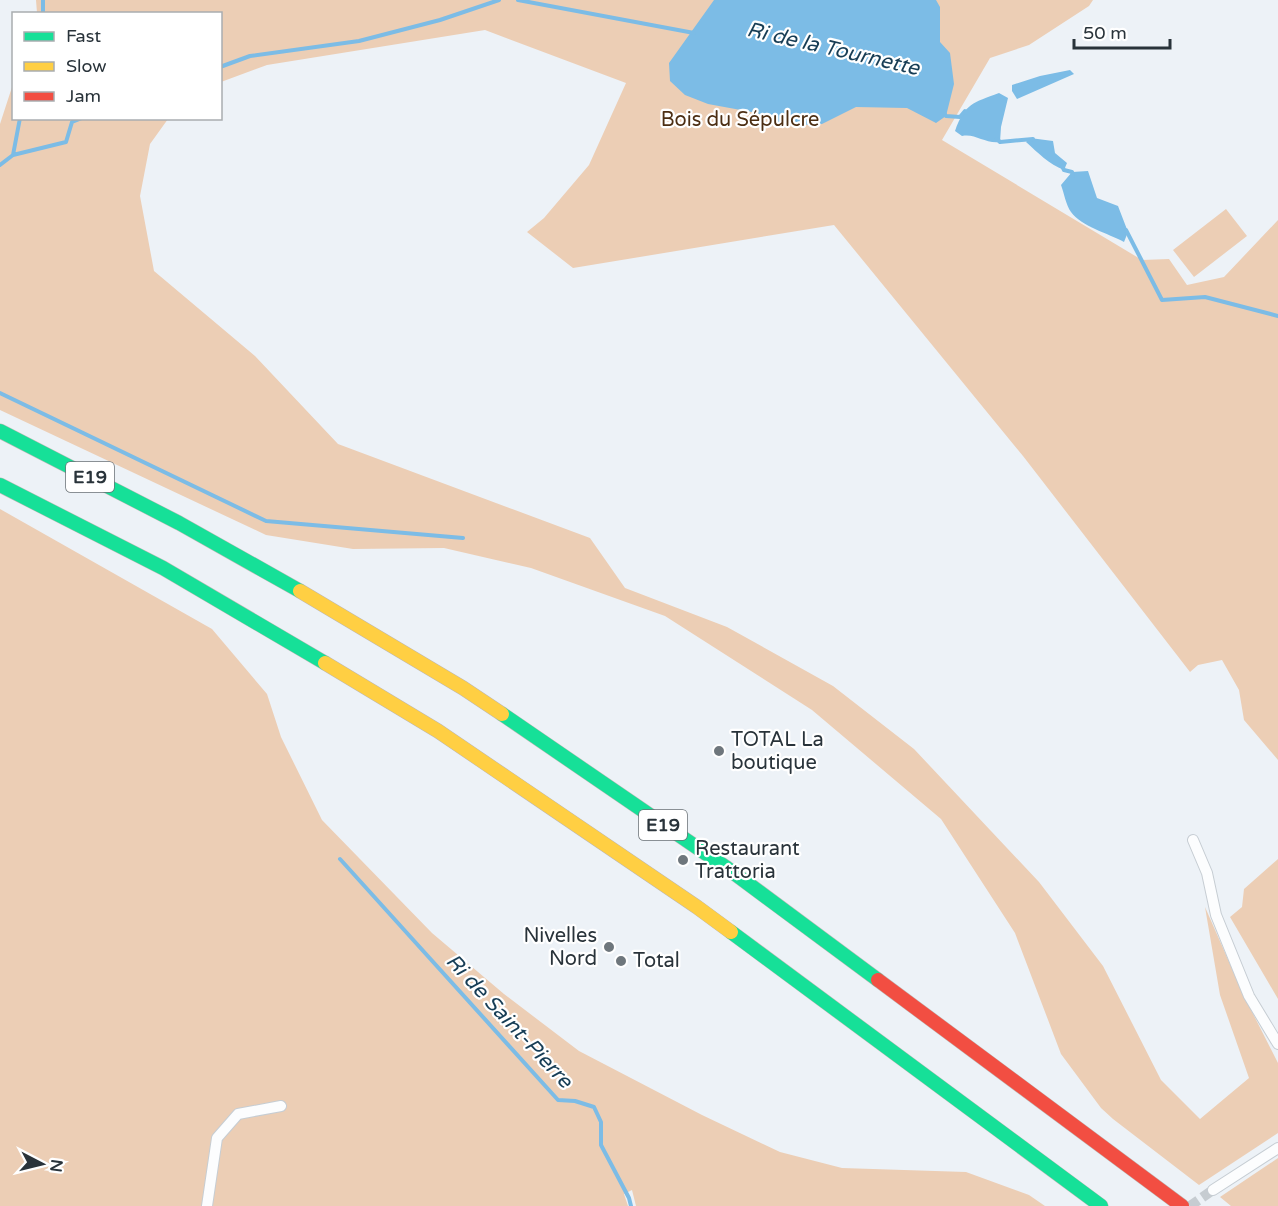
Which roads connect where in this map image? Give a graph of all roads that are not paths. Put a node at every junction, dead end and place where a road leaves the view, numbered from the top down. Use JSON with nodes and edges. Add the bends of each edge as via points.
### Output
{"nodes":[{"id":1,"x":0,"y":431,"type":"edge"},
{"id":2,"x":0,"y":485,"type":"edge"},
{"id":3,"x":1193,"y":840,"type":"dead end"},
{"id":4,"x":1278,"y":1044,"type":"edge"},
{"id":5,"x":281,"y":1106,"type":"dead end"},
{"id":6,"x":1278,"y":1148,"type":"edge"},
{"id":7,"x":1213,"y":1190,"type":"tunnel mouth"},
{"id":8,"x":207,"y":1206,"type":"edge"},
{"id":9,"x":1101,"y":1206,"type":"edge"},
{"id":10,"x":1182,"y":1206,"type":"edge"}],
"edges":[{"from":1,"to":10,"type":"highway","number":"E19","via":[[179,523],[463,688],[727,868]]},
{"from":2,"to":9,"type":"highway","number":"E19","via":[[163,568],[438,731],[698,907]]},
{"from":3,"to":4,"type":"street","via":[[1207,873],[1216,915],[1249,996]]},
{"from":5,"to":8,"type":"street","via":[[238,1114],[217,1138]]},
{"from":6,"to":7,"type":"street"}]}
